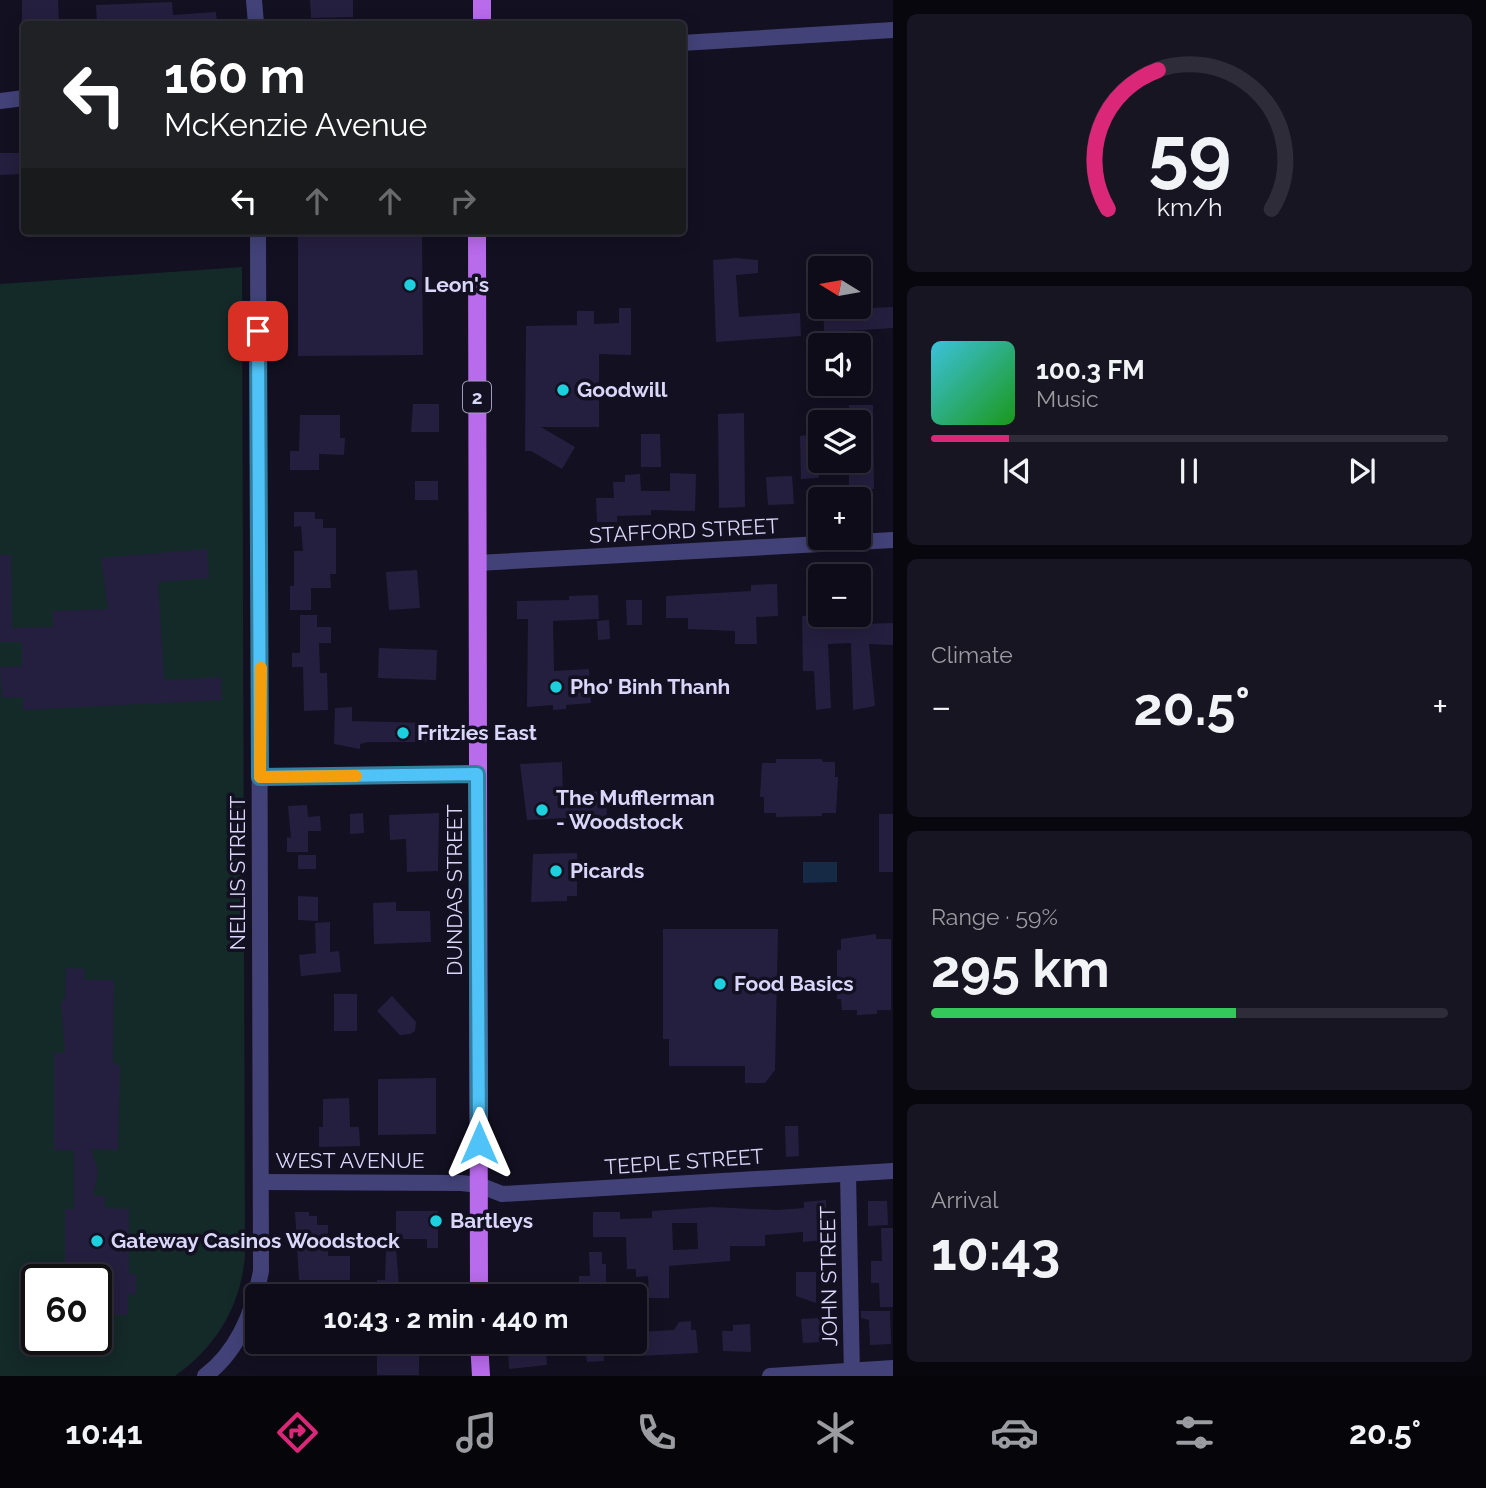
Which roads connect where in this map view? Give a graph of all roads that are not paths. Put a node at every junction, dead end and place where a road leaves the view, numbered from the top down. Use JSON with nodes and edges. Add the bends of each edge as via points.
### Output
{"nodes":[{"id":1,"x":254,"y":0,"type":"edge"},
{"id":2,"x":482,"y":0,"type":"edge"},
{"id":3,"x":256,"y":21,"type":"edge"},
{"id":4,"x":482,"y":21,"type":"edge"},
{"id":5,"x":893,"y":30,"type":"edge"},
{"id":6,"x":686,"y":43,"type":"edge"},
{"id":7,"x":21,"y":98,"type":"edge"},
{"id":8,"x":0,"y":101,"type":"edge"},
{"id":9,"x":258,"y":235,"type":"edge"},
{"id":10,"x":477,"y":235,"type":"edge"},
{"id":11,"x":893,"y":540,"type":"edge"},
{"id":12,"x":477,"y":563,"type":"junction"},
{"id":13,"x":477,"y":774,"type":"junction"},
{"id":14,"x":260,"y":777,"type":"junction"},
{"id":15,"x":893,"y":1171,"type":"edge"},
{"id":16,"x":848,"y":1174,"type":"junction"},
{"id":17,"x":261,"y":1182,"type":"junction"},
{"id":18,"x":480,"y":1185,"type":"junction"},
{"id":19,"x":479,"y":1284,"type":"edge"},
{"id":20,"x":480,"y":1354,"type":"edge"},
{"id":21,"x":893,"y":1368,"type":"edge"},
{"id":22,"x":852,"y":1373,"type":"edge"},
{"id":23,"x":208,"y":1375,"type":"edge"},
{"id":24,"x":481,"y":1376,"type":"edge"},
{"id":25,"x":770,"y":1376,"type":"edge"}],
"edges":[{"from":1,"to":3,"type":"street"},
{"from":2,"to":4,"type":"main road"},
{"from":5,"to":6,"type":"street"},
{"from":7,"to":8,"type":"street"},
{"from":9,"to":14,"type":"street","name":"NELLIS STREET"},
{"from":10,"to":12,"type":"main road","name":"DUNDAS STREET","number":"2"},
{"from":11,"to":12,"type":"street","name":"STAFFORD STREET"},
{"from":12,"to":13,"type":"main road","name":"DUNDAS STREET","number":"2"},
{"from":13,"to":14,"type":"street"},
{"from":13,"to":18,"type":"main road","name":"DUNDAS STREET","number":"2"},
{"from":14,"to":17,"type":"street","name":"NELLIS STREET"},
{"from":15,"to":16,"type":"street","name":"TEEPLE STREET"},
{"from":16,"to":18,"type":"street","name":"TEEPLE STREET","via":[[502,1194]]},
{"from":16,"to":22,"type":"street","name":"JOHN STREET"},
{"from":17,"to":18,"type":"street","name":"WEST AVENUE"},
{"from":17,"to":23,"type":"street","name":"NELLIS STREET","via":[[261,1271],[254,1302],[236,1340]]},
{"from":18,"to":19,"type":"main road","name":"DUNDAS STREET","number":"2"},
{"from":20,"to":24,"type":"main road"},
{"from":21,"to":22,"type":"street"},
{"from":22,"to":25,"type":"street"}]}
